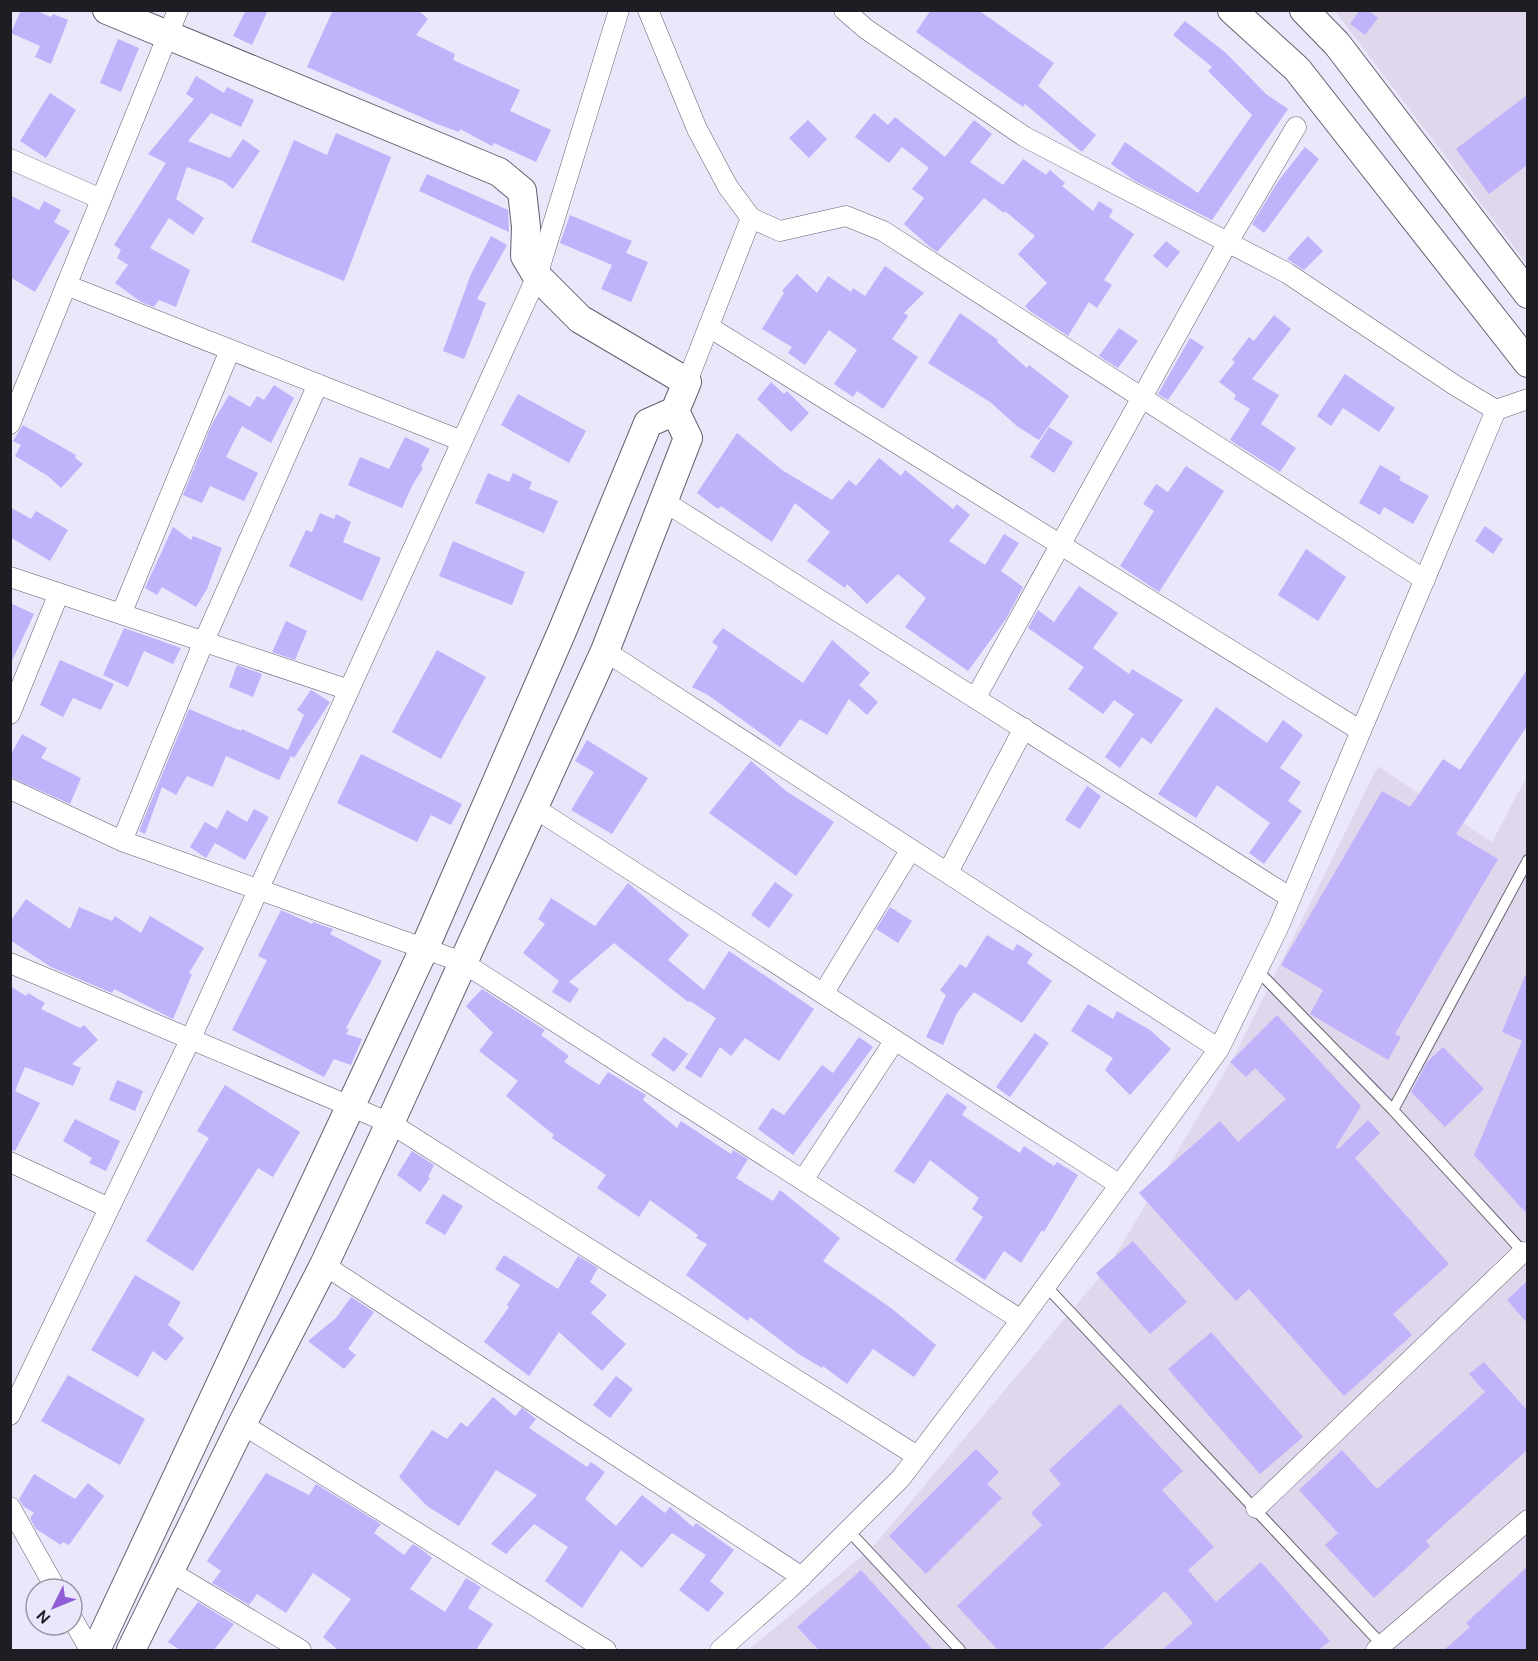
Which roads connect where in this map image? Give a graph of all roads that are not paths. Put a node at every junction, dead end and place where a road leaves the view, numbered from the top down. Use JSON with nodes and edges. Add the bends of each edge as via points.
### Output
{"nodes":[{"id":1,"x":107,"y":10,"type":"edge"},
{"id":2,"x":619,"y":10,"type":"edge"},
{"id":3,"x":648,"y":10,"type":"edge"},
{"id":4,"x":844,"y":10,"type":"edge"},
{"id":5,"x":1233,"y":10,"type":"edge"},
{"id":6,"x":1304,"y":10,"type":"edge"},
{"id":7,"x":173,"y":23,"type":"edge"},
{"id":8,"x":1296,"y":127,"type":"dead end"},
{"id":9,"x":10,"y":159,"type":"edge"},
{"id":10,"x":101,"y":199,"type":"junction"},
{"id":11,"x":750,"y":218,"type":"junction"},
{"id":12,"x":1228,"y":242,"type":"junction"},
{"id":13,"x":537,"y":276,"type":"junction"},
{"id":14,"x":66,"y":285,"type":"junction"},
{"id":15,"x":1527,"y":294,"type":"edge"},
{"id":16,"x":709,"y":327,"type":"junction"},
{"id":17,"x":230,"y":350,"type":"junction"},
{"id":18,"x":1527,"y":363,"type":"edge"},
{"id":19,"x":687,"y":382,"type":"junction"},
{"id":20,"x":318,"y":384,"type":"junction"},
{"id":21,"x":1142,"y":397,"type":"junction"},
{"id":22,"x":1527,"y":399,"type":"edge"},
{"id":23,"x":1496,"y":410,"type":"junction"},
{"id":24,"x":675,"y":411,"type":"junction"},
{"id":25,"x":10,"y":424,"type":"edge"},
{"id":26,"x":462,"y":441,"type":"junction"},
{"id":27,"x":664,"y":502,"type":"junction"},
{"id":28,"x":1060,"y":544,"type":"junction"},
{"id":29,"x":10,"y":577,"type":"edge"},
{"id":30,"x":1425,"y":580,"type":"junction"},
{"id":31,"x":59,"y":593,"type":"junction"},
{"id":32,"x":122,"y":612,"type":"junction"},
{"id":33,"x":204,"y":641,"type":"junction"},
{"id":34,"x":605,"y":651,"type":"junction"},
{"id":35,"x":349,"y":690,"type":"junction"},
{"id":36,"x":976,"y":697,"type":"junction"},
{"id":37,"x":10,"y":714,"type":"edge"},
{"id":38,"x":1024,"y":728,"type":"junction"},
{"id":39,"x":1361,"y":731,"type":"junction"},
{"id":40,"x":10,"y":789,"type":"edge"},
{"id":41,"x":533,"y":807,"type":"junction"},
{"id":42,"x":122,"y":841,"type":"junction"},
{"id":43,"x":911,"y":849,"type":"junction"},
{"id":44,"x":1527,"y":860,"type":"edge"},
{"id":45,"x":948,"y":872,"type":"junction"},
{"id":46,"x":257,"y":888,"type":"junction"},
{"id":47,"x":1291,"y":898,"type":"junction"},
{"id":48,"x":425,"y":947,"type":"junction"},
{"id":49,"x":462,"y":962,"type":"junction"},
{"id":50,"x":10,"y":963,"type":"edge"},
{"id":51,"x":1258,"y":971,"type":"junction"},
{"id":52,"x":823,"y":994,"type":"junction"},
{"id":53,"x":191,"y":1038,"type":"junction"},
{"id":54,"x":896,"y":1040,"type":"junction"},
{"id":55,"x":1219,"y":1049,"type":"junction"},
{"id":56,"x":351,"y":1107,"type":"junction"},
{"id":57,"x":1393,"y":1110,"type":"junction"},
{"id":58,"x":390,"y":1123,"type":"junction"},
{"id":59,"x":10,"y":1162,"type":"edge"},
{"id":60,"x":803,"y":1180,"type":"junction"},
{"id":61,"x":1120,"y":1185,"type":"junction"},
{"id":62,"x":110,"y":1208,"type":"junction"},
{"id":63,"x":1525,"y":1254,"type":"edge"},
{"id":64,"x":324,"y":1265,"type":"junction"},
{"id":65,"x":1046,"y":1286,"type":"junction"},
{"id":66,"x":1021,"y":1320,"type":"junction"},
{"id":67,"x":10,"y":1415,"type":"edge"},
{"id":68,"x":242,"y":1424,"type":"junction"},
{"id":69,"x":917,"y":1456,"type":"junction"},
{"id":70,"x":10,"y":1507,"type":"edge"},
{"id":71,"x":1256,"y":1508,"type":"junction"},
{"id":72,"x":1527,"y":1520,"type":"edge"},
{"id":73,"x":848,"y":1530,"type":"junction"},
{"id":74,"x":169,"y":1571,"type":"junction"},
{"id":75,"x":49,"y":1577,"type":"edge"},
{"id":76,"x":802,"y":1577,"type":"junction"},
{"id":77,"x":1382,"y":1649,"type":"edge"},
{"id":78,"x":96,"y":1650,"type":"edge"},
{"id":79,"x":132,"y":1650,"type":"edge"},
{"id":80,"x":301,"y":1650,"type":"edge"},
{"id":81,"x":606,"y":1650,"type":"edge"},
{"id":82,"x":720,"y":1650,"type":"edge"},
{"id":83,"x":960,"y":1650,"type":"edge"}],
"edges":[{"from":1,"to":7,"type":"street"},
{"from":2,"to":13,"type":"street"},
{"from":3,"to":11,"type":"street","via":[[697,129],[728,187]]},
{"from":4,"to":12,"type":"street","via":[[1025,138]]},
{"from":5,"to":18,"type":"street","via":[[1297,69]]},
{"from":6,"to":15,"type":"street","via":[[1337,44]]},
{"from":7,"to":10,"type":"street"},
{"from":7,"to":13,"type":"street","via":[[500,172],[522,191],[525,256]]},
{"from":8,"to":12,"type":"street"},
{"from":9,"to":10,"type":"street"},
{"from":10,"to":14,"type":"street"},
{"from":11,"to":16,"type":"street"},
{"from":11,"to":21,"type":"street","via":[[780,231],[846,216],[883,231]]},
{"from":12,"to":21,"type":"street"},
{"from":12,"to":23,"type":"street","via":[[1287,273]]},
{"from":13,"to":19,"type":"street","via":[[580,319]]},
{"from":13,"to":26,"type":"street"},
{"from":14,"to":17,"type":"street"},
{"from":14,"to":25,"type":"street"},
{"from":16,"to":19,"type":"street"},
{"from":16,"to":28,"type":"street"},
{"from":17,"to":20,"type":"street"},
{"from":17,"to":32,"type":"street"},
{"from":19,"to":24,"type":"street"},
{"from":20,"to":26,"type":"street"},
{"from":20,"to":33,"type":"street"},
{"from":21,"to":28,"type":"street"},
{"from":21,"to":30,"type":"street"},
{"from":22,"to":23,"type":"street"},
{"from":23,"to":30,"type":"street"},
{"from":24,"to":27,"type":"street","via":[[688,438]]},
{"from":24,"to":48,"type":"street","via":[[648,423]]},
{"from":26,"to":35,"type":"street"},
{"from":27,"to":34,"type":"street"},
{"from":27,"to":36,"type":"street"},
{"from":28,"to":36,"type":"street"},
{"from":28,"to":39,"type":"street"},
{"from":29,"to":31,"type":"street"},
{"from":30,"to":39,"type":"street"},
{"from":31,"to":32,"type":"street"},
{"from":31,"to":37,"type":"street"},
{"from":32,"to":33,"type":"street"},
{"from":33,"to":35,"type":"street"},
{"from":33,"to":42,"type":"street"},
{"from":34,"to":41,"type":"street"},
{"from":34,"to":43,"type":"street"},
{"from":35,"to":46,"type":"street"},
{"from":36,"to":38,"type":"street"},
{"from":38,"to":45,"type":"street"},
{"from":38,"to":47,"type":"street"},
{"from":39,"to":47,"type":"street"},
{"from":40,"to":42,"type":"street"},
{"from":41,"to":49,"type":"street"},
{"from":41,"to":52,"type":"street"},
{"from":42,"to":46,"type":"street"},
{"from":43,"to":45,"type":"street"},
{"from":43,"to":52,"type":"street"},
{"from":44,"to":57,"type":"lane"},
{"from":45,"to":55,"type":"street"},
{"from":46,"to":48,"type":"street"},
{"from":46,"to":53,"type":"street"},
{"from":47,"to":51,"type":"street"},
{"from":48,"to":49,"type":"street"},
{"from":48,"to":56,"type":"street"},
{"from":49,"to":58,"type":"street"},
{"from":49,"to":60,"type":"street"},
{"from":50,"to":53,"type":"street"},
{"from":51,"to":55,"type":"street"},
{"from":51,"to":57,"type":"lane"},
{"from":52,"to":54,"type":"street"},
{"from":53,"to":56,"type":"street"},
{"from":53,"to":62,"type":"street"},
{"from":54,"to":60,"type":"street"},
{"from":54,"to":61,"type":"street"},
{"from":55,"to":61,"type":"street"},
{"from":56,"to":58,"type":"street"},
{"from":56,"to":78,"type":"street"},
{"from":57,"to":63,"type":"lane"},
{"from":58,"to":64,"type":"street"},
{"from":58,"to":69,"type":"street"},
{"from":59,"to":62,"type":"street"},
{"from":60,"to":66,"type":"street"},
{"from":61,"to":65,"type":"street"},
{"from":62,"to":67,"type":"street"},
{"from":63,"to":71,"type":"street"},
{"from":64,"to":68,"type":"street"},
{"from":64,"to":76,"type":"street"},
{"from":65,"to":66,"type":"street"},
{"from":65,"to":71,"type":"lane"},
{"from":66,"to":69,"type":"street"},
{"from":68,"to":74,"type":"street"},
{"from":68,"to":81,"type":"street"},
{"from":69,"to":73,"type":"street","via":[[901,1478]]},
{"from":70,"to":75,"type":"street"},
{"from":71,"to":77,"type":"lane"},
{"from":72,"to":77,"type":"street"},
{"from":73,"to":76,"type":"street"},
{"from":73,"to":83,"type":"lane"},
{"from":74,"to":79,"type":"street"},
{"from":74,"to":80,"type":"street"},
{"from":76,"to":82,"type":"street"}]}
